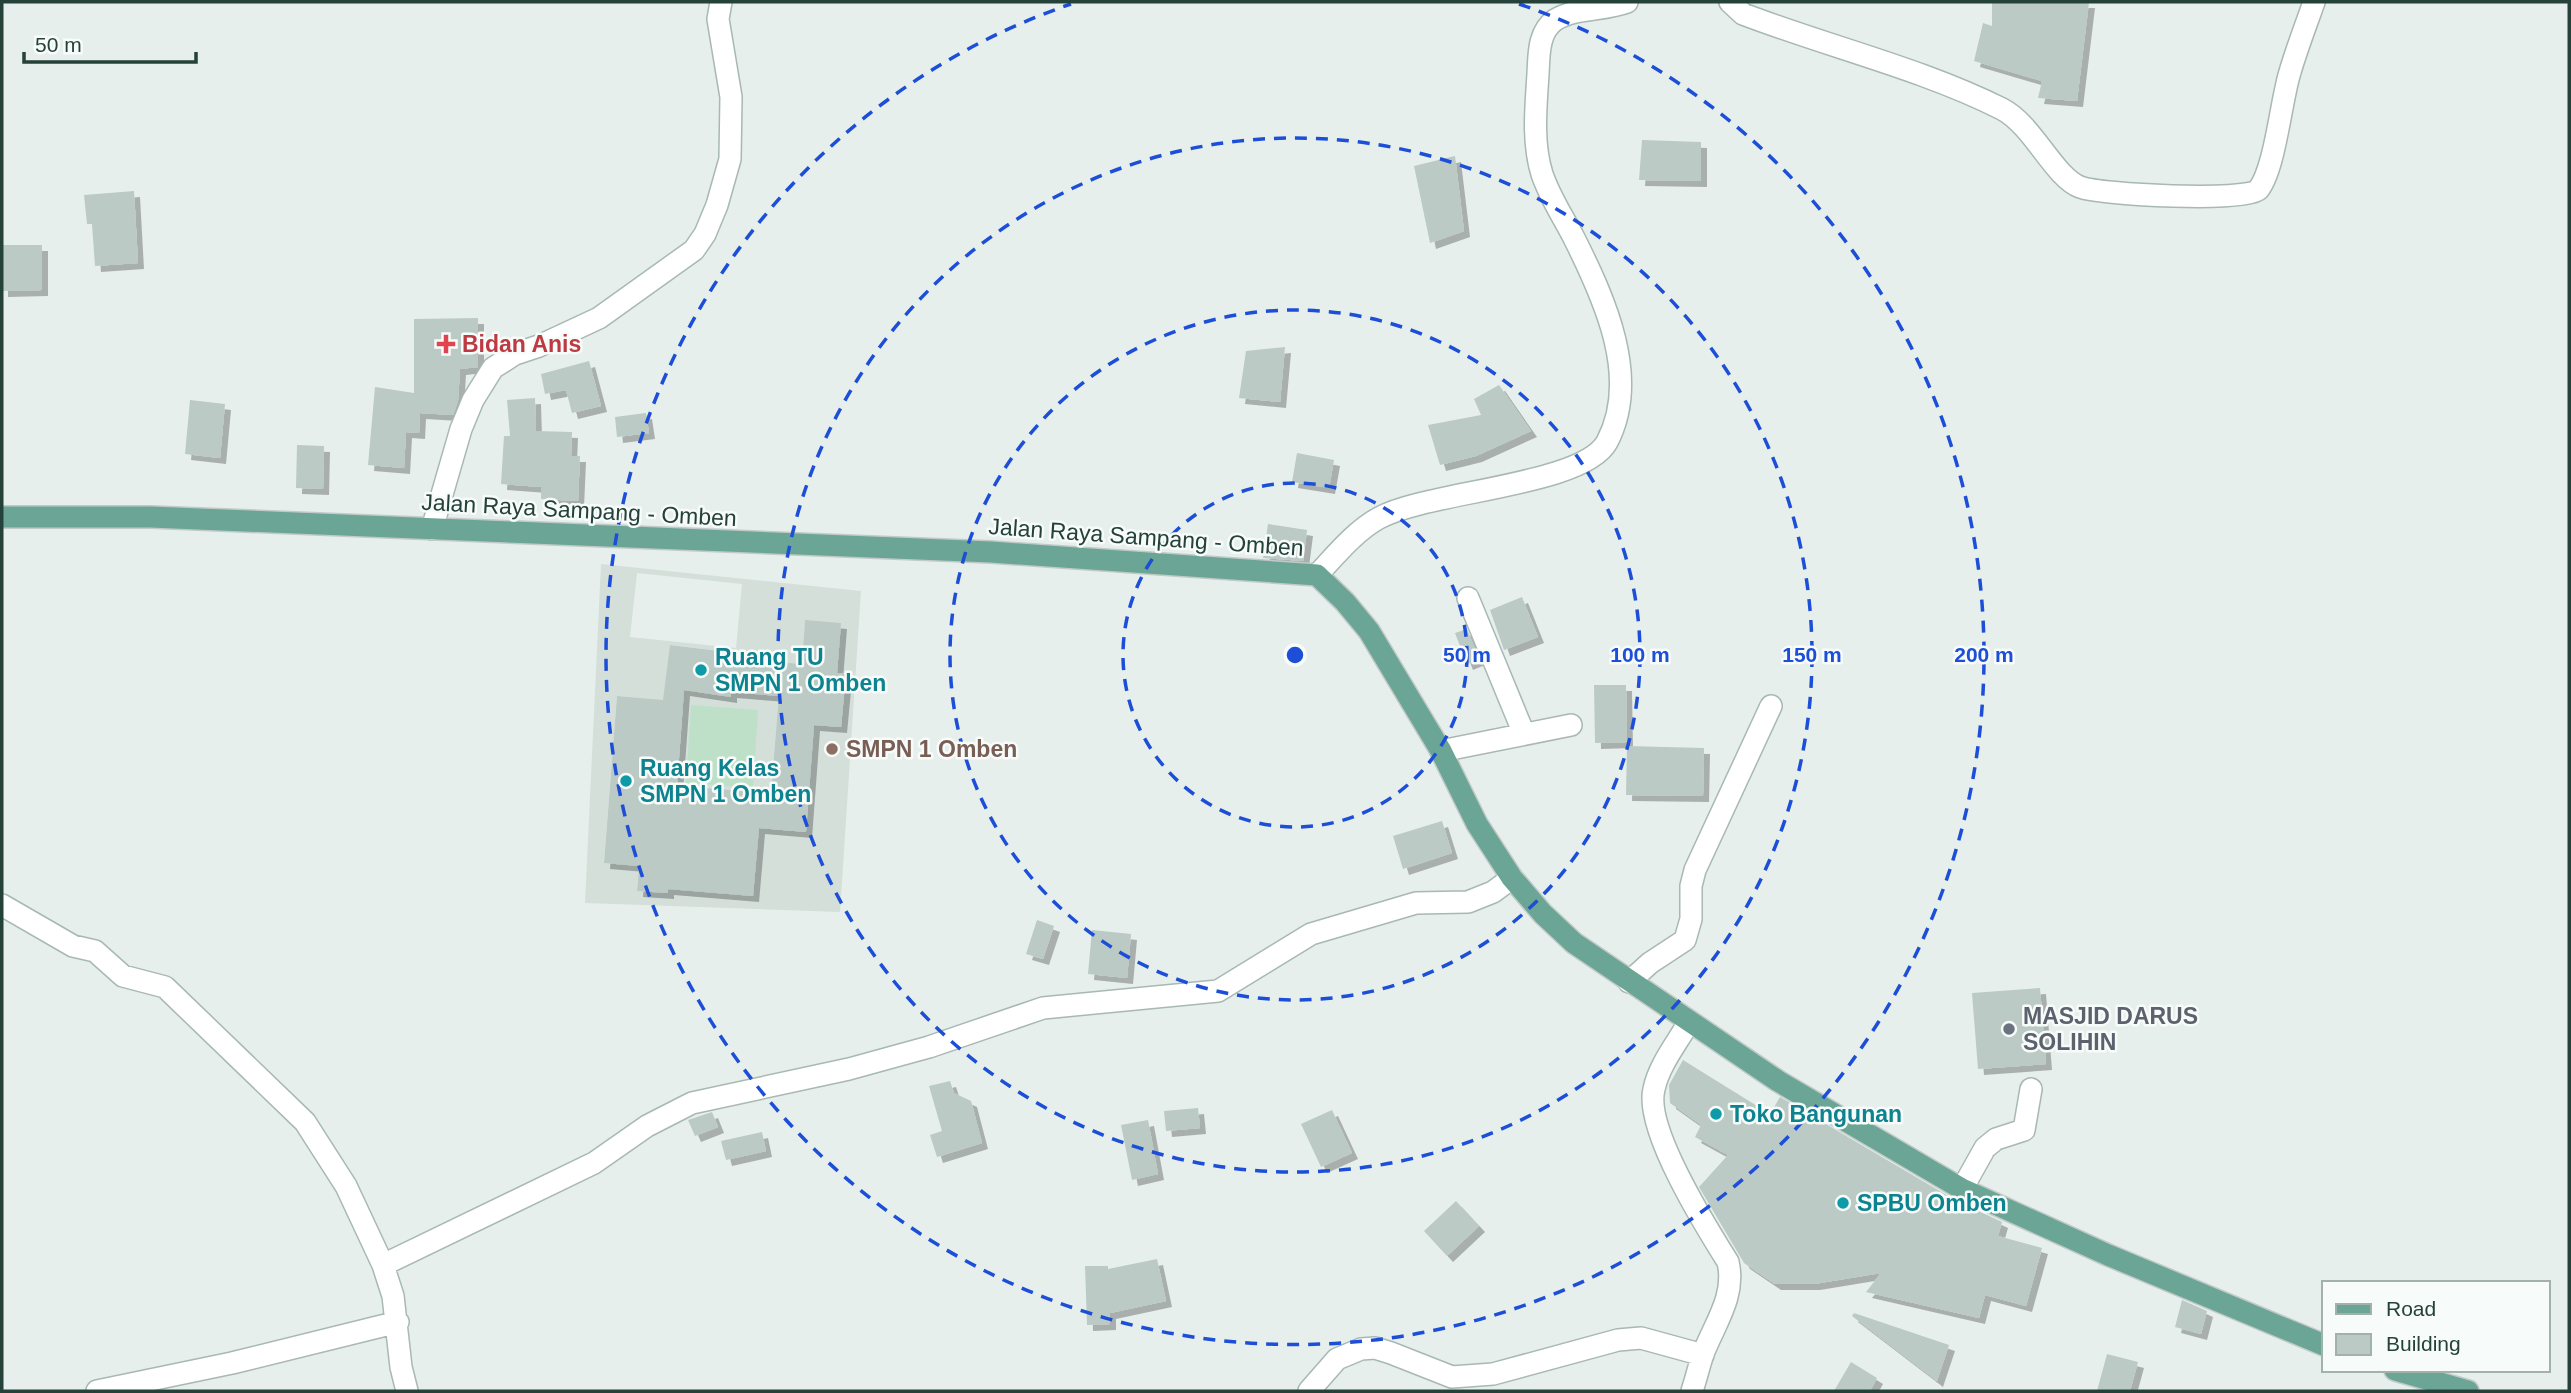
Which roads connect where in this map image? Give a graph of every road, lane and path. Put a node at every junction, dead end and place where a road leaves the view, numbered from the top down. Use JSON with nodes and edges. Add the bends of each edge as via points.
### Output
{"nodes":[{"id":1,"x":721,"y":2,"type":"edge"},
{"id":2,"x":1627,"y":2,"type":"edge"},
{"id":3,"x":1730,"y":2,"type":"edge"},
{"id":4,"x":2314,"y":2,"type":"edge"},
{"id":5,"x":2,"y":517,"type":"edge"},
{"id":6,"x":432,"y":529,"type":"junction"},
{"id":7,"x":1317,"y":575,"type":"junction"},
{"id":8,"x":1468,"y":598,"type":"dead end"},
{"id":9,"x":1771,"y":706,"type":"dead end"},
{"id":10,"x":1571,"y":725,"type":"dead end"},
{"id":11,"x":1524,"y":734,"type":"junction"},
{"id":12,"x":1441,"y":751,"type":"junction"},
{"id":13,"x":1513,"y":878,"type":"junction"},
{"id":14,"x":2,"y":905,"type":"edge"},
{"id":15,"x":1629,"y":982,"type":"junction"},
{"id":16,"x":1689,"y":1022,"type":"junction"},
{"id":17,"x":2031,"y":1089,"type":"dead end"},
{"id":18,"x":1962,"y":1189,"type":"junction"},
{"id":19,"x":383,"y":1265,"type":"junction"},
{"id":20,"x":398,"y":1322,"type":"junction"},
{"id":21,"x":2322,"y":1344,"type":"edge"},
{"id":22,"x":1703,"y":1354,"type":"junction"},
{"id":23,"x":2402,"y":1372,"type":"edge"},
{"id":24,"x":97,"y":1391,"type":"edge"},
{"id":25,"x":407,"y":1391,"type":"edge"},
{"id":26,"x":1309,"y":1391,"type":"edge"},
{"id":27,"x":1692,"y":1391,"type":"edge"},
{"id":28,"x":2468,"y":1391,"type":"edge"}],
"edges":[{"from":1,"to":6,"type":"street","via":[[719,30],[731,97],[730,159],[705,234],[694,250],[599,318],[493,368],[472,400],[461,429]]},
{"from":2,"to":7,"type":"street","via":[[1569,14],[1548,27],[1538,56],[1541,172],[1594,280],[1616,348],[1620,398],[1606,443],[1575,468],[1379,517]]},
{"from":3,"to":4,"type":"street","via":[[1743,14],[1939,82],[2003,110],[2031,133],[2070,182],[2081,188],[2133,195],[2221,197],[2249,195],[2260,186],[2289,74]]},
{"from":5,"to":6,"type":"main road","name":"Jalan Raya Sampang - Omben","via":[[151,517]]},
{"from":6,"to":7,"type":"main road","name":"Jalan Raya Sampang - Omben","via":[[991,552]]},
{"from":7,"to":12,"type":"main road","name":"Jalan Raya Sampang - Omben","via":[[1369,631]]},
{"from":8,"to":11,"type":"street"},
{"from":9,"to":15,"type":"street","via":[[1695,870],[1685,940]]},
{"from":10,"to":11,"type":"street"},
{"from":11,"to":12,"type":"street"},
{"from":12,"to":13,"type":"main road","name":"Jalan Raya Sampang - Omben","via":[[1477,824]]},
{"from":13,"to":15,"type":"main road","name":"Jalan Raya Sampang - Omben","via":[[1574,943]]},
{"from":13,"to":19,"type":"street","via":[[1468,902],[1416,903],[1311,934],[1218,991],[1043,1008],[849,1069],[692,1103],[647,1126],[594,1163]]},
{"from":14,"to":19,"type":"street","via":[[73,946],[95,951],[128,979],[165,987],[304,1122],[346,1186]]},
{"from":15,"to":16,"type":"main road","name":"Jalan Raya Sampang - Omben"},
{"from":16,"to":18,"type":"main road","name":"Jalan Raya Sampang - Omben","via":[[1778,1081]]},
{"from":16,"to":22,"type":"street","via":[[1658,1076],[1652,1104],[1677,1172],[1728,1262],[1732,1278]]},
{"from":17,"to":18,"type":"street","via":[[2024,1129],[1984,1148]]},
{"from":18,"to":21,"type":"main road","name":"Jalan Raya Sampang - Omben"},
{"from":19,"to":20,"type":"street"},
{"from":20,"to":24,"type":"street"},
{"from":20,"to":25,"type":"street"},
{"from":22,"to":26,"type":"street","via":[[1641,1338],[1618,1340],[1493,1374],[1452,1377],[1383,1350],[1361,1349],[1337,1359]]},
{"from":22,"to":27,"type":"street"},
{"from":23,"to":28,"type":"main road"}]}
